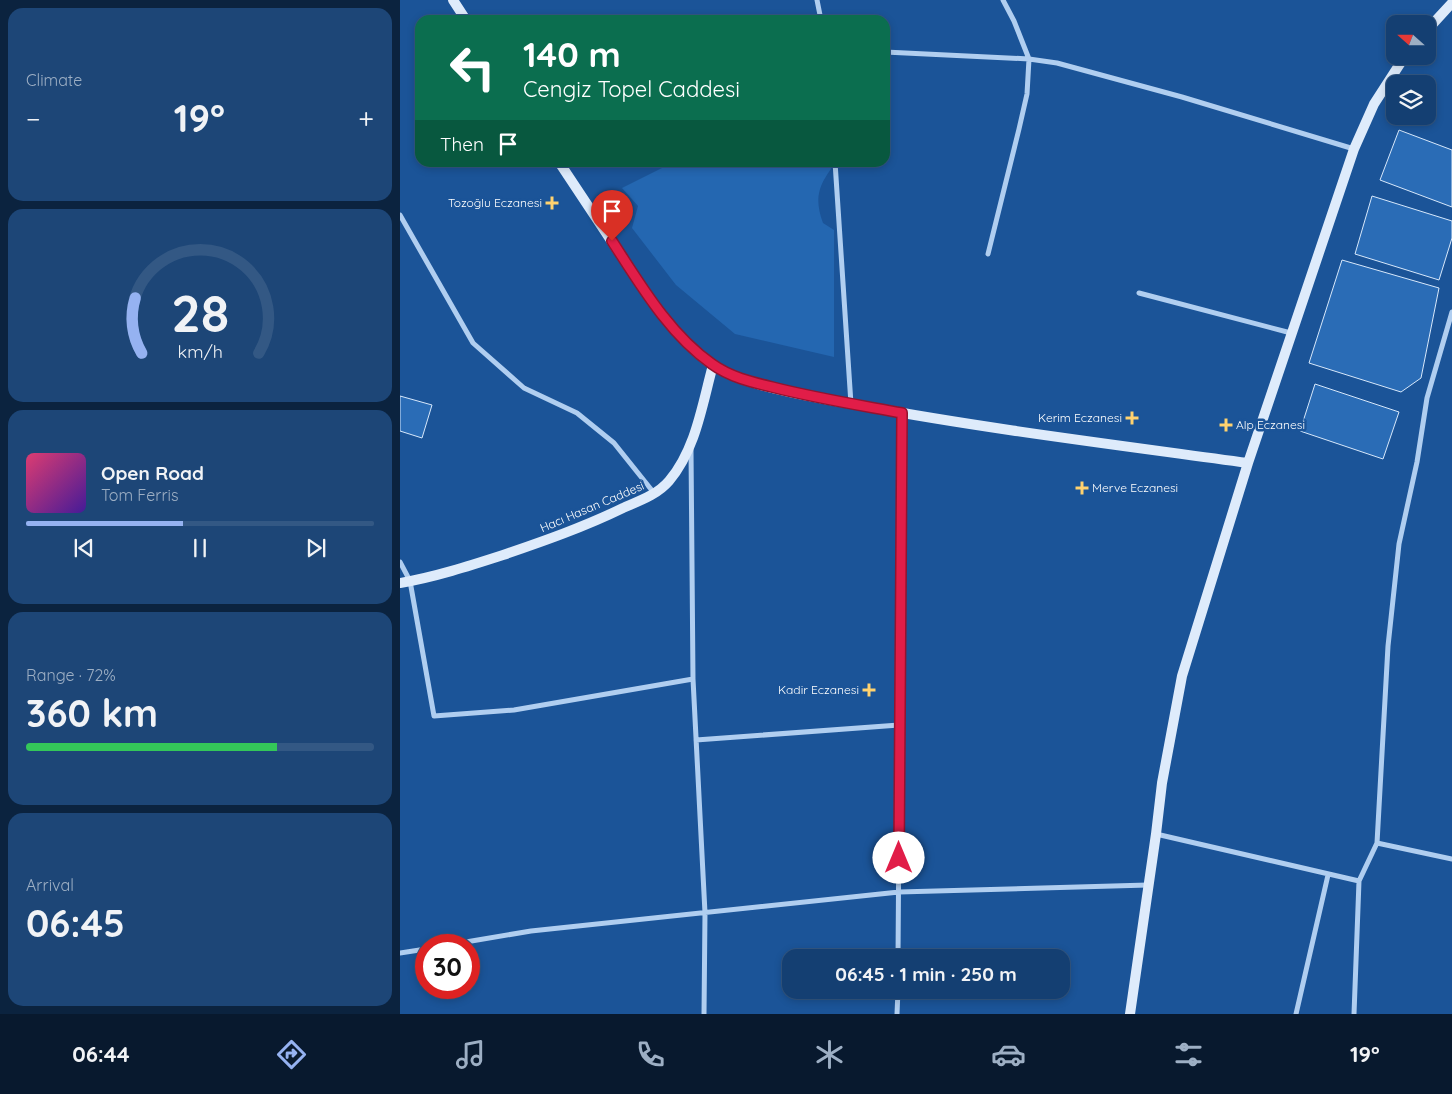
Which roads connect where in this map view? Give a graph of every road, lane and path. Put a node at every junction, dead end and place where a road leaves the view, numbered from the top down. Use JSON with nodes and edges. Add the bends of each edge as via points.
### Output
{"nodes":[{"id":1,"x":453,"y":0,"type":"edge"},
{"id":2,"x":817,"y":0,"type":"edge"},
{"id":3,"x":1003,"y":0,"type":"edge"},
{"id":4,"x":1452,"y":3,"type":"edge"},
{"id":5,"x":463,"y":15,"type":"edge"},
{"id":6,"x":820,"y":15,"type":"edge"},
{"id":7,"x":1436,"y":20,"type":"edge"},
{"id":8,"x":890,"y":52,"type":"edge"},
{"id":9,"x":1029,"y":59,"type":"junction"},
{"id":10,"x":1399,"y":65,"type":"edge"},
{"id":11,"x":1354,"y":149,"type":"junction"},
{"id":12,"x":562,"y":167,"type":"edge"},
{"id":13,"x":835,"y":167,"type":"edge"},
{"id":14,"x":400,"y":215,"type":"edge"},
{"id":15,"x":988,"y":254,"type":"dead end"},
{"id":16,"x":1139,"y":293,"type":"dead end"},
{"id":17,"x":1452,"y":312,"type":"edge"},
{"id":18,"x":1291,"y":333,"type":"junction"},
{"id":19,"x":713,"y":365,"type":"junction"},
{"id":20,"x":851,"y":404,"type":"junction"},
{"id":21,"x":902,"y":413,"type":"junction"},
{"id":22,"x":691,"y":444,"type":"junction"},
{"id":23,"x":1248,"y":463,"type":"junction"},
{"id":24,"x":654,"y":493,"type":"junction"},
{"id":25,"x":400,"y":562,"type":"edge"},
{"id":26,"x":405,"y":582,"type":"edge"},
{"id":27,"x":693,"y":679,"type":"junction"},
{"id":28,"x":899,"y":725,"type":"junction"},
{"id":29,"x":696,"y":740,"type":"junction"},
{"id":30,"x":1156,"y":834,"type":"junction"},
{"id":31,"x":1377,"y":843,"type":"junction"},
{"id":32,"x":1452,"y":858,"type":"edge"},
{"id":33,"x":1328,"y":875,"type":"junction"},
{"id":34,"x":1359,"y":882,"type":"junction"},
{"id":35,"x":1149,"y":885,"type":"junction"},
{"id":36,"x":899,"y":892,"type":"junction"},
{"id":37,"x":705,"y":913,"type":"junction"},
{"id":38,"x":480,"y":940,"type":"edge"},
{"id":39,"x":898,"y":949,"type":"edge"},
{"id":40,"x":415,"y":951,"type":"edge"},
{"id":41,"x":400,"y":953,"type":"edge"},
{"id":42,"x":898,"y":999,"type":"edge"},
{"id":43,"x":704,"y":1014,"type":"edge"},
{"id":44,"x":897,"y":1014,"type":"edge"},
{"id":45,"x":1130,"y":1014,"type":"edge"},
{"id":46,"x":1296,"y":1014,"type":"edge"},
{"id":47,"x":1354,"y":1014,"type":"edge"}],
"edges":[{"from":1,"to":5,"type":"street"},
{"from":2,"to":6,"type":"street"},
{"from":3,"to":9,"type":"street"},
{"from":4,"to":7,"type":"street"},
{"from":8,"to":9,"type":"street"},
{"from":9,"to":11,"type":"street","via":[[1057,63],[1182,97]]},
{"from":9,"to":15,"type":"street","via":[[1019,129]]},
{"from":10,"to":11,"type":"street","via":[[1374,104]]},
{"from":11,"to":18,"type":"street"},
{"from":12,"to":19,"type":"street","via":[[658,308],[682,338]]},
{"from":13,"to":20,"type":"street"},
{"from":14,"to":24,"type":"street","via":[[473,343],[524,388],[577,414],[614,443]]},
{"from":16,"to":18,"type":"street"},
{"from":17,"to":31,"type":"street","via":[[1427,398],[1399,544],[1388,646]]},
{"from":18,"to":23,"type":"street"},
{"from":19,"to":20,"type":"street","via":[[750,381]]},
{"from":19,"to":22,"type":"street","name":"Hacı Hasan Caddesi"},
{"from":20,"to":21,"type":"street"},
{"from":21,"to":23,"type":"street"},
{"from":21,"to":28,"type":"street"},
{"from":22,"to":24,"type":"street","name":"Hacı Hasan Caddesi","via":[[667,484]]},
{"from":22,"to":27,"type":"street"},
{"from":23,"to":30,"type":"street","via":[[1182,676]]},
{"from":24,"to":26,"type":"street","name":"Hacı Hasan Caddesi","via":[[601,519],[541,542]]},
{"from":25,"to":26,"type":"street"},
{"from":26,"to":27,"type":"street","via":[[434,716],[514,710]]},
{"from":27,"to":29,"type":"street"},
{"from":28,"to":29,"type":"street"},
{"from":28,"to":36,"type":"street"},
{"from":29,"to":37,"type":"street"},
{"from":30,"to":33,"type":"street"},
{"from":30,"to":35,"type":"street"},
{"from":31,"to":32,"type":"street"},
{"from":31,"to":34,"type":"street"},
{"from":33,"to":34,"type":"street"},
{"from":33,"to":46,"type":"street"},
{"from":34,"to":47,"type":"street"},
{"from":35,"to":36,"type":"street"},
{"from":35,"to":45,"type":"street"},
{"from":36,"to":37,"type":"street"},
{"from":36,"to":39,"type":"street"},
{"from":37,"to":38,"type":"street","via":[[531,931]]},
{"from":37,"to":43,"type":"street"},
{"from":40,"to":41,"type":"street"},
{"from":42,"to":44,"type":"street"}]}
